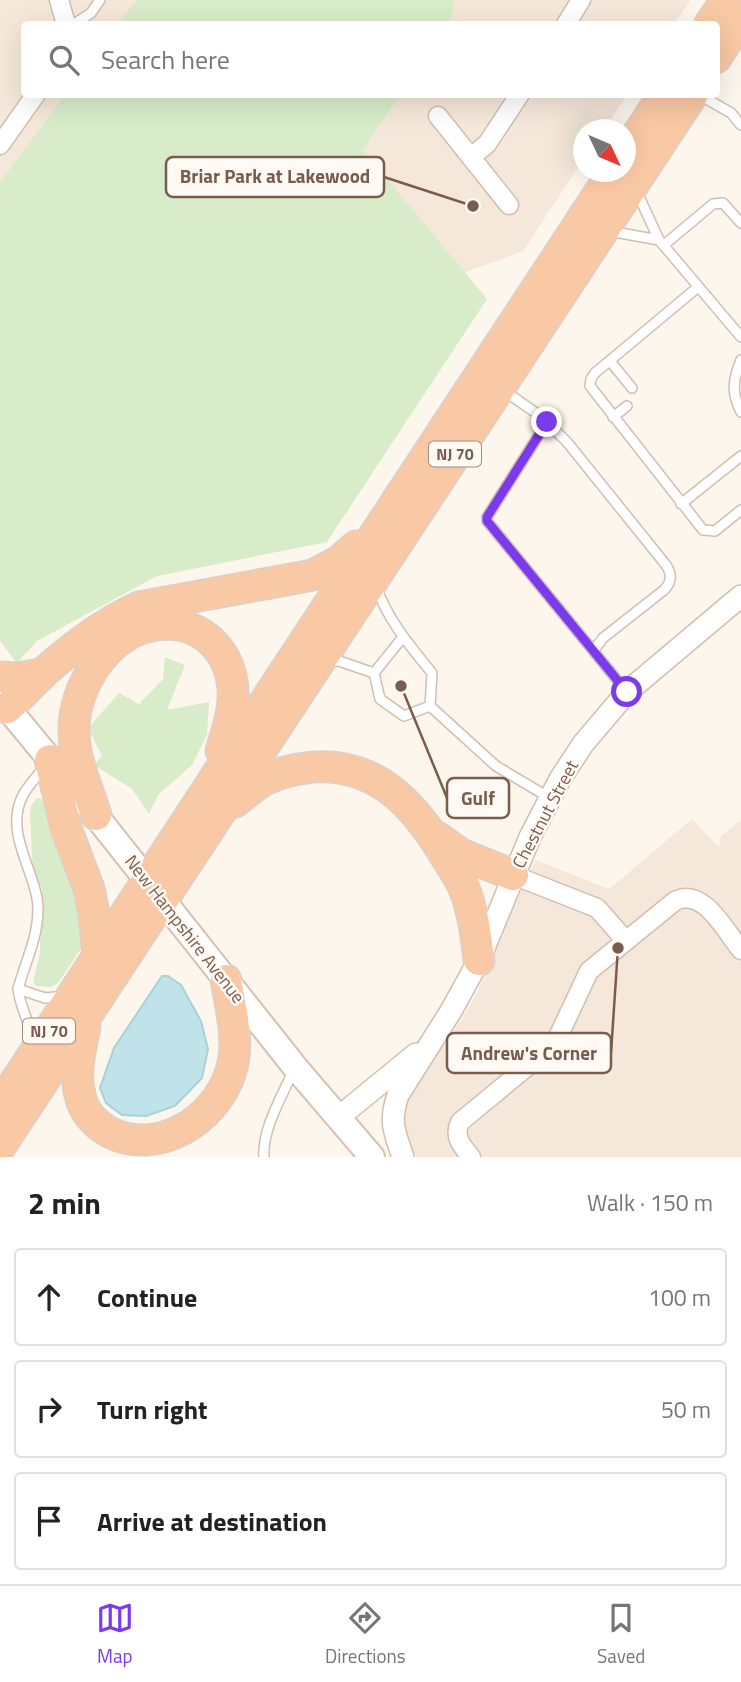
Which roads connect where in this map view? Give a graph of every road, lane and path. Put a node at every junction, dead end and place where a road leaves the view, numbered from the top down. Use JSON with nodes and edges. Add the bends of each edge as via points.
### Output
{"nodes":[{"id":1,"x":59,"y":0,"type":"edge"},
{"id":2,"x":100,"y":0,"type":"edge"},
{"id":3,"x":581,"y":0,"type":"edge"},
{"id":4,"x":726,"y":0,"type":"edge"},
{"id":5,"x":741,"y":19,"type":"edge"},
{"id":6,"x":65,"y":21,"type":"edge"},
{"id":7,"x":79,"y":21,"type":"edge"},
{"id":8,"x":568,"y":21,"type":"edge"},
{"id":9,"x":712,"y":21,"type":"edge"},
{"id":10,"x":720,"y":52,"type":"edge"},
{"id":11,"x":33,"y":98,"type":"edge"},
{"id":12,"x":517,"y":98,"type":"edge"},
{"id":13,"x":661,"y":98,"type":"edge"},
{"id":14,"x":692,"y":98,"type":"edge"},
{"id":15,"x":703,"y":98,"type":"edge"},
{"id":16,"x":438,"y":116,"type":"dead end"},
{"id":17,"x":741,"y":124,"type":"edge"},
{"id":18,"x":636,"y":136,"type":"edge"},
{"id":19,"x":0,"y":145,"type":"edge"},
{"id":20,"x":471,"y":157,"type":"junction"},
{"id":21,"x":636,"y":163,"type":"edge"},
{"id":22,"x":620,"y":182,"type":"edge"},
{"id":23,"x":622,"y":182,"type":"edge"},
{"id":24,"x":625,"y":182,"type":"edge"},
{"id":25,"x":509,"y":205,"type":"dead end"},
{"id":26,"x":741,"y":223,"type":"edge"},
{"id":27,"x":604,"y":230,"type":"junction"},
{"id":28,"x":661,"y":243,"type":"junction"},
{"id":29,"x":698,"y":287,"type":"junction"},
{"id":30,"x":741,"y":337,"type":"edge"},
{"id":31,"x":741,"y":360,"type":"edge"},
{"id":32,"x":610,"y":361,"type":"junction"},
{"id":33,"x":499,"y":387,"type":"junction"},
{"id":34,"x":632,"y":388,"type":"dead end"},
{"id":35,"x":627,"y":406,"type":"dead end"},
{"id":36,"x":741,"y":412,"type":"edge"},
{"id":37,"x":613,"y":417,"type":"junction"},
{"id":38,"x":547,"y":422,"type":"junction"},
{"id":39,"x":741,"y":456,"type":"edge"},
{"id":40,"x":681,"y":504,"type":"junction"},
{"id":41,"x":741,"y":510,"type":"edge"},
{"id":42,"x":379,"y":524,"type":"junction"},
{"id":43,"x":373,"y":579,"type":"junction"},
{"id":44,"x":741,"y":596,"type":"edge"},
{"id":45,"x":403,"y":637,"type":"junction"},
{"id":46,"x":594,"y":650,"type":"junction"},
{"id":47,"x":318,"y":663,"type":"junction"},
{"id":48,"x":42,"y":674,"type":"junction"},
{"id":49,"x":374,"y":674,"type":"junction"},
{"id":50,"x":0,"y":677,"type":"edge"},
{"id":51,"x":627,"y":692,"type":"junction"},
{"id":52,"x":4,"y":704,"type":"edge"},
{"id":53,"x":430,"y":706,"type":"junction"},
{"id":54,"x":50,"y":760,"type":"junction"},
{"id":55,"x":210,"y":783,"type":"junction"},
{"id":56,"x":550,"y":798,"type":"junction"},
{"id":57,"x":96,"y":815,"type":"junction"},
{"id":58,"x":219,"y":815,"type":"junction"},
{"id":59,"x":431,"y":833,"type":"junction"},
{"id":60,"x":513,"y":875,"type":"junction"},
{"id":61,"x":155,"y":891,"type":"junction"},
{"id":62,"x":626,"y":941,"type":"junction"},
{"id":63,"x":741,"y":950,"type":"edge"},
{"id":64,"x":98,"y":957,"type":"junction"},
{"id":65,"x":479,"y":960,"type":"junction"},
{"id":66,"x":226,"y":980,"type":"junction"},
{"id":67,"x":18,"y":989,"type":"junction"},
{"id":68,"x":80,"y":1006,"type":"junction"},
{"id":69,"x":431,"y":1042,"type":"junction"},
{"id":70,"x":37,"y":1050,"type":"junction"},
{"id":71,"x":295,"y":1067,"type":"junction"},
{"id":72,"x":0,"y":1105,"type":"edge"},
{"id":73,"x":339,"y":1117,"type":"junction"},
{"id":74,"x":0,"y":1147,"type":"edge"},
{"id":75,"x":264,"y":1157,"type":"edge"},
{"id":76,"x":372,"y":1157,"type":"edge"},
{"id":77,"x":403,"y":1157,"type":"edge"},
{"id":78,"x":471,"y":1157,"type":"edge"}],
"edges":[{"from":1,"to":6,"type":"street"},
{"from":2,"to":7,"type":"lane"},
{"from":3,"to":8,"type":"street"},
{"from":4,"to":9,"type":"highway"},
{"from":5,"to":10,"type":"highway"},
{"from":11,"to":19,"type":"street"},
{"from":12,"to":20,"type":"street","via":[[486,144]]},
{"from":13,"to":18,"type":"highway"},
{"from":14,"to":21,"type":"highway","number":"NJ 70"},
{"from":15,"to":17,"type":"lane","via":[[731,113]]},
{"from":16,"to":20,"type":"street"},
{"from":20,"to":25,"type":"street"},
{"from":22,"to":42,"type":"highway","number":"NJ 70"},
{"from":23,"to":27,"type":"highway","number":"NJ 70"},
{"from":24,"to":28,"type":"lane"},
{"from":26,"to":28,"type":"lane","via":[[723,203],[713,204]]},
{"from":27,"to":28,"type":"lane"},
{"from":27,"to":33,"type":"highway","number":"NJ 70"},
{"from":28,"to":29,"type":"lane"},
{"from":29,"to":30,"type":"lane"},
{"from":29,"to":32,"type":"lane"},
{"from":31,"to":36,"type":"lane","via":[[733,381]]},
{"from":32,"to":34,"type":"lane"},
{"from":32,"to":37,"type":"lane","via":[[593,376],[590,386]]},
{"from":33,"to":38,"type":"lane"},
{"from":33,"to":43,"type":"highway","number":"NJ 70"},
{"from":35,"to":37,"type":"lane"},
{"from":37,"to":40,"type":"lane"},
{"from":38,"to":46,"type":"lane","via":[[487,521]]},
{"from":38,"to":46,"type":"lane","via":[[671,574],[664,590]]},
{"from":39,"to":40,"type":"lane"},
{"from":40,"to":41,"type":"lane","via":[[709,532]]},
{"from":42,"to":48,"type":"highway","via":[[339,561],[313,575],[139,607],[102,626]]},
{"from":42,"to":55,"type":"highway","number":"NJ 70"},
{"from":43,"to":45,"type":"lane"},
{"from":43,"to":47,"type":"highway","number":"NJ 70"},
{"from":44,"to":51,"type":"street","name":"Chestnut Street"},
{"from":45,"to":49,"type":"lane"},
{"from":45,"to":53,"type":"lane","via":[[432,673]]},
{"from":46,"to":51,"type":"lane"},
{"from":47,"to":49,"type":"lane","via":[[339,661]]},
{"from":47,"to":58,"type":"highway","number":"NJ 70"},
{"from":48,"to":50,"type":"highway"},
{"from":48,"to":52,"type":"highway","via":[[24,694]]},
{"from":49,"to":53,"type":"lane","via":[[380,699],[404,716]]},
{"from":51,"to":56,"type":"street","name":"Chestnut Street","via":[[583,744]]},
{"from":52,"to":54,"type":"main road","name":"New Hampshire Avenue"},
{"from":53,"to":56,"type":"lane","via":[[496,766]]},
{"from":54,"to":57,"type":"main road","name":"New Hampshire Avenue"},
{"from":54,"to":64,"type":"highway","via":[[66,828],[89,889]]},
{"from":54,"to":67,"type":"lane","via":[[22,797],[18,814],[18,835],[37,898],[37,926]]},
{"from":55,"to":57,"type":"highway","via":[[232,709],[227,660],[197,631],[167,624],[142,628],[97,663],[80,698],[76,752]]},
{"from":55,"to":61,"type":"highway","number":"NJ 70"},
{"from":56,"to":60,"type":"street","name":"Chestnut Street"},
{"from":57,"to":61,"type":"main road","name":"New Hampshire Avenue"},
{"from":58,"to":59,"type":"highway","via":[[263,781],[284,772],[340,768],[386,786]]},
{"from":58,"to":61,"type":"highway","number":"NJ 70"},
{"from":59,"to":60,"type":"highway","via":[[461,854]]},
{"from":59,"to":65,"type":"highway","via":[[463,886]]},
{"from":60,"to":62,"type":"street","via":[[597,908]]},
{"from":60,"to":65,"type":"street","name":"Chestnut Street"},
{"from":61,"to":64,"type":"highway","number":"NJ 70"},
{"from":61,"to":66,"type":"main road","name":"New Hampshire Avenue"},
{"from":61,"to":68,"type":"highway","number":"NJ 70"},
{"from":62,"to":63,"type":"street","via":[[675,901],[690,897],[708,908]]},
{"from":62,"to":78,"type":"street","via":[[589,971],[551,1047],[460,1122],[458,1140]]},
{"from":64,"to":68,"type":"highway","number":"NJ 70"},
{"from":65,"to":69,"type":"street","name":"Chestnut Street"},
{"from":66,"to":68,"type":"highway","via":[[234,1032],[232,1070],[213,1105],[183,1131],[149,1142],[121,1139],[87,1113],[78,1087]]},
{"from":66,"to":71,"type":"main road","name":"New Hampshire Avenue"},
{"from":67,"to":68,"type":"lane"},
{"from":67,"to":70,"type":"lane"},
{"from":68,"to":70,"type":"highway","number":"NJ 70"},
{"from":68,"to":74,"type":"highway","number":"NJ 70"},
{"from":69,"to":73,"type":"street","name":"Chestnut Street"},
{"from":69,"to":77,"type":"street","name":"Chestnut Street","via":[[393,1110],[391,1125]]},
{"from":70,"to":72,"type":"highway","number":"NJ 70"},
{"from":71,"to":73,"type":"main road","name":"New Hampshire Avenue"},
{"from":71,"to":75,"type":"lane","via":[[275,1113]]},
{"from":73,"to":76,"type":"main road","name":"New Hampshire Avenue"}]}
